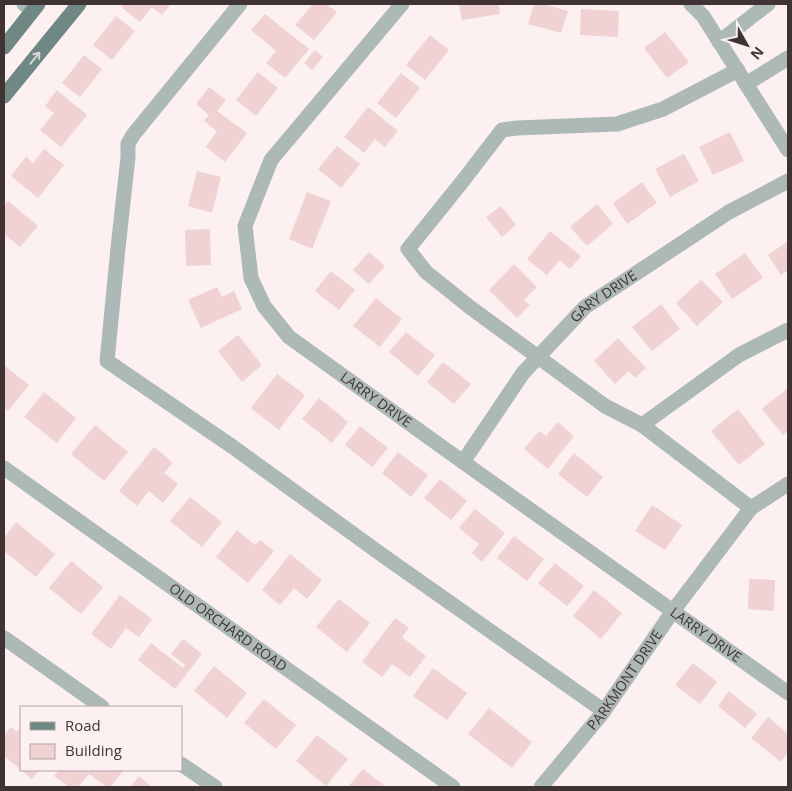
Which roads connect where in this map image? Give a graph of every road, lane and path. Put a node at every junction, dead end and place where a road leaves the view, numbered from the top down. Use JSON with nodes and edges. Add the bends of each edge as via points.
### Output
{"nodes":[{"id":1,"x":78,"y":4,"type":"edge"},
{"id":2,"x":240,"y":4,"type":"edge"},
{"id":3,"x":402,"y":4,"type":"edge"},
{"id":4,"x":691,"y":4,"type":"edge"},
{"id":5,"x":768,"y":4,"type":"edge"},
{"id":6,"x":32,"y":6,"type":"edge"},
{"id":7,"x":750,"y":9,"type":"edge"},
{"id":8,"x":719,"y":42,"type":"junction"},
{"id":9,"x":4,"y":47,"type":"edge"},
{"id":10,"x":788,"y":58,"type":"edge"},
{"id":11,"x":738,"y":70,"type":"junction"},
{"id":12,"x":746,"y":84,"type":"junction"},
{"id":13,"x":4,"y":96,"type":"edge"},
{"id":14,"x":788,"y":150,"type":"edge"},
{"id":15,"x":788,"y":181,"type":"edge"},
{"id":16,"x":788,"y":330,"type":"edge"},
{"id":17,"x":537,"y":358,"type":"junction"},
{"id":18,"x":642,"y":425,"type":"junction"},
{"id":19,"x":463,"y":462,"type":"junction"},
{"id":20,"x":4,"y":468,"type":"edge"},
{"id":21,"x":788,"y":484,"type":"edge"},
{"id":22,"x":750,"y":508,"type":"junction"},
{"id":23,"x":673,"y":611,"type":"junction"},
{"id":24,"x":4,"y":638,"type":"edge"},
{"id":25,"x":788,"y":692,"type":"edge"},
{"id":26,"x":101,"y":706,"type":"edge"},
{"id":27,"x":604,"y":711,"type":"junction"},
{"id":28,"x":182,"y":765,"type":"edge"},
{"id":29,"x":214,"y":787,"type":"edge"},
{"id":30,"x":453,"y":787,"type":"edge"},
{"id":31,"x":541,"y":787,"type":"edge"}],
"edges":[{"from":13,"to":1,"type":"main road","one_way":true},
{"from":2,"to":27,"type":"street","via":[[128,144],[107,361]]},
{"from":3,"to":19,"type":"street","name":"LARRY DRIVE","via":[[271,160],[245,226],[251,278],[264,306],[289,337]]},
{"from":4,"to":8,"type":"street","via":[[703,16]]},
{"from":5,"to":7,"type":"street"},
{"from":6,"to":9,"type":"main road"},
{"from":7,"to":8,"type":"street"},
{"from":8,"to":11,"type":"street"},
{"from":10,"to":12,"type":"street"},
{"from":11,"to":12,"type":"street"},
{"from":11,"to":17,"type":"street","via":[[663,109],[617,124],[502,130],[408,249],[426,272]]},
{"from":12,"to":14,"type":"street"},
{"from":15,"to":17,"type":"street","name":"GARY DRIVE","via":[[729,212],[585,307]]},
{"from":16,"to":18,"type":"street","via":[[739,355]]},
{"from":17,"to":18,"type":"street","via":[[605,406]]},
{"from":17,"to":19,"type":"street","name":"GARY DRIVE","via":[[523,373]]},
{"from":18,"to":22,"type":"street"},
{"from":19,"to":23,"type":"street","name":"LARRY DRIVE"},
{"from":20,"to":30,"type":"street","name":"OLD ORCHARD ROAD"},
{"from":21,"to":22,"type":"street","name":"PARKMONT DRIVE"},
{"from":22,"to":23,"type":"street","name":"PARKMONT DRIVE"},
{"from":23,"to":25,"type":"street","name":"LARRY DRIVE"},
{"from":23,"to":27,"type":"street","name":"PARKMONT DRIVE"},
{"from":24,"to":26,"type":"street"},
{"from":27,"to":31,"type":"street","name":"PARKMONT DRIVE"},
{"from":28,"to":29,"type":"street"}]}
